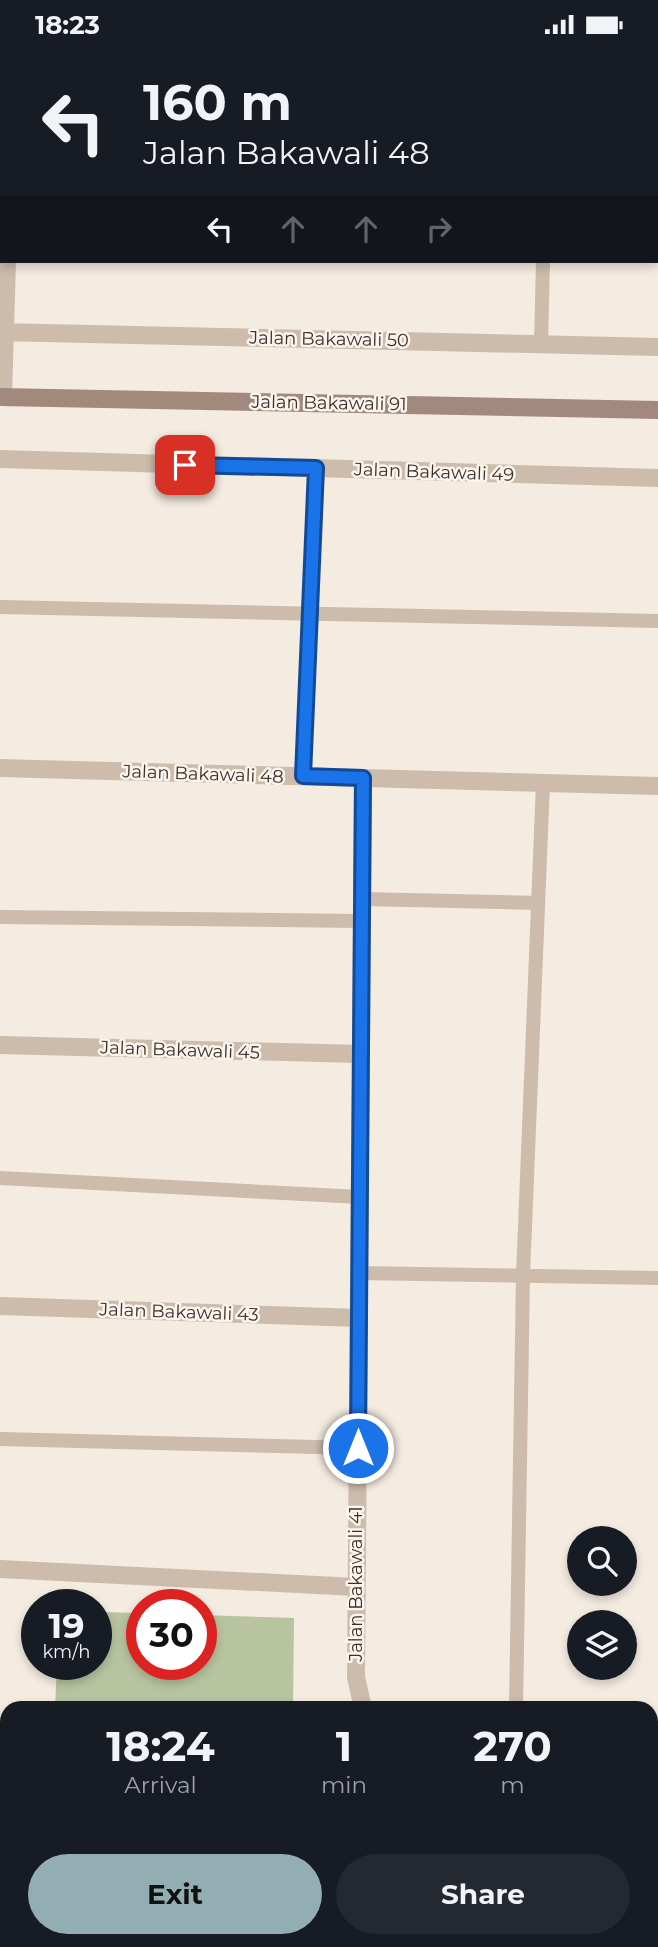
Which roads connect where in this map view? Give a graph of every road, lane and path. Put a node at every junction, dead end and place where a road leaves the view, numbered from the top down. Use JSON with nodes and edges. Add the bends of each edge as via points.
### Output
{"nodes":[{"id":1,"x":7,"y":263,"type":"edge"},
{"id":2,"x":543,"y":263,"type":"edge"},
{"id":3,"x":3,"y":332,"type":"edge"},
{"id":4,"x":541,"y":344,"type":"junction"},
{"id":5,"x":658,"y":347,"type":"edge"},
{"id":6,"x":2,"y":397,"type":"edge"},
{"id":7,"x":658,"y":410,"type":"edge"},
{"id":8,"x":0,"y":460,"type":"edge"},
{"id":9,"x":316,"y":468,"type":"junction"},
{"id":10,"x":658,"y":478,"type":"edge"},
{"id":11,"x":0,"y":607,"type":"edge"},
{"id":12,"x":311,"y":613,"type":"junction"},
{"id":13,"x":658,"y":621,"type":"edge"},
{"id":14,"x":0,"y":768,"type":"edge"},
{"id":15,"x":303,"y":776,"type":"junction"},
{"id":16,"x":363,"y":778,"type":"junction"},
{"id":17,"x":543,"y":783,"type":"junction"},
{"id":18,"x":658,"y":786,"type":"edge"},
{"id":19,"x":362,"y":899,"type":"junction"},
{"id":20,"x":538,"y":904,"type":"junction"},
{"id":21,"x":0,"y":917,"type":"edge"},
{"id":22,"x":362,"y":921,"type":"junction"},
{"id":23,"x":0,"y":1045,"type":"edge"},
{"id":24,"x":361,"y":1054,"type":"junction"},
{"id":25,"x":0,"y":1178,"type":"edge"},
{"id":26,"x":359,"y":1197,"type":"junction"},
{"id":27,"x":359,"y":1273,"type":"junction"},
{"id":28,"x":523,"y":1276,"type":"junction"},
{"id":29,"x":658,"y":1278,"type":"edge"},
{"id":30,"x":0,"y":1306,"type":"edge"},
{"id":31,"x":359,"y":1318,"type":"junction"},
{"id":32,"x":0,"y":1439,"type":"edge"},
{"id":33,"x":358,"y":1448,"type":"junction"},
{"id":34,"x":0,"y":1569,"type":"edge"},
{"id":35,"x":356,"y":1587,"type":"junction"},
{"id":36,"x":361,"y":1701,"type":"edge"},
{"id":37,"x":516,"y":1701,"type":"edge"}],
"edges":[{"from":1,"to":3,"type":"street"},
{"from":2,"to":4,"type":"lane"},
{"from":3,"to":4,"type":"street","name":"Jalan Bakawali 50"},
{"from":3,"to":6,"type":"street"},
{"from":4,"to":5,"type":"street","name":"Jalan Bakawali 50"},
{"from":6,"to":7,"type":"main road","name":"Jalan Bakawali 91"},
{"from":8,"to":9,"type":"street","name":"Jalan Bakawali 49"},
{"from":9,"to":10,"type":"street","name":"Jalan Bakawali 49"},
{"from":9,"to":12,"type":"lane"},
{"from":11,"to":12,"type":"lane"},
{"from":12,"to":13,"type":"lane"},
{"from":12,"to":15,"type":"lane"},
{"from":14,"to":15,"type":"street","name":"Jalan Bakawali 48"},
{"from":15,"to":16,"type":"street","name":"Jalan Bakawali 48"},
{"from":16,"to":17,"type":"street","name":"Jalan Bakawali 48"},
{"from":16,"to":19,"type":"street","name":"Jalan Bakawali 41"},
{"from":17,"to":18,"type":"street","name":"Jalan Bakawali 48"},
{"from":17,"to":20,"type":"lane"},
{"from":19,"to":20,"type":"lane"},
{"from":19,"to":22,"type":"street","name":"Jalan Bakawali 41"},
{"from":20,"to":28,"type":"lane"},
{"from":21,"to":22,"type":"lane"},
{"from":22,"to":24,"type":"street","name":"Jalan Bakawali 41"},
{"from":23,"to":24,"type":"street","name":"Jalan Bakawali 45"},
{"from":24,"to":26,"type":"street","name":"Jalan Bakawali 41"},
{"from":25,"to":26,"type":"lane"},
{"from":26,"to":27,"type":"street","name":"Jalan Bakawali 41"},
{"from":27,"to":28,"type":"lane"},
{"from":27,"to":31,"type":"street","name":"Jalan Bakawali 41"},
{"from":28,"to":29,"type":"lane"},
{"from":28,"to":37,"type":"lane"},
{"from":30,"to":31,"type":"street","name":"Jalan Bakawali 43"},
{"from":31,"to":33,"type":"street","name":"Jalan Bakawali 41"},
{"from":32,"to":33,"type":"lane"},
{"from":33,"to":35,"type":"street","name":"Jalan Bakawali 41"},
{"from":34,"to":35,"type":"street"},
{"from":35,"to":36,"type":"street","name":"Jalan Bakawali 41","via":[[356,1677]]}]}
